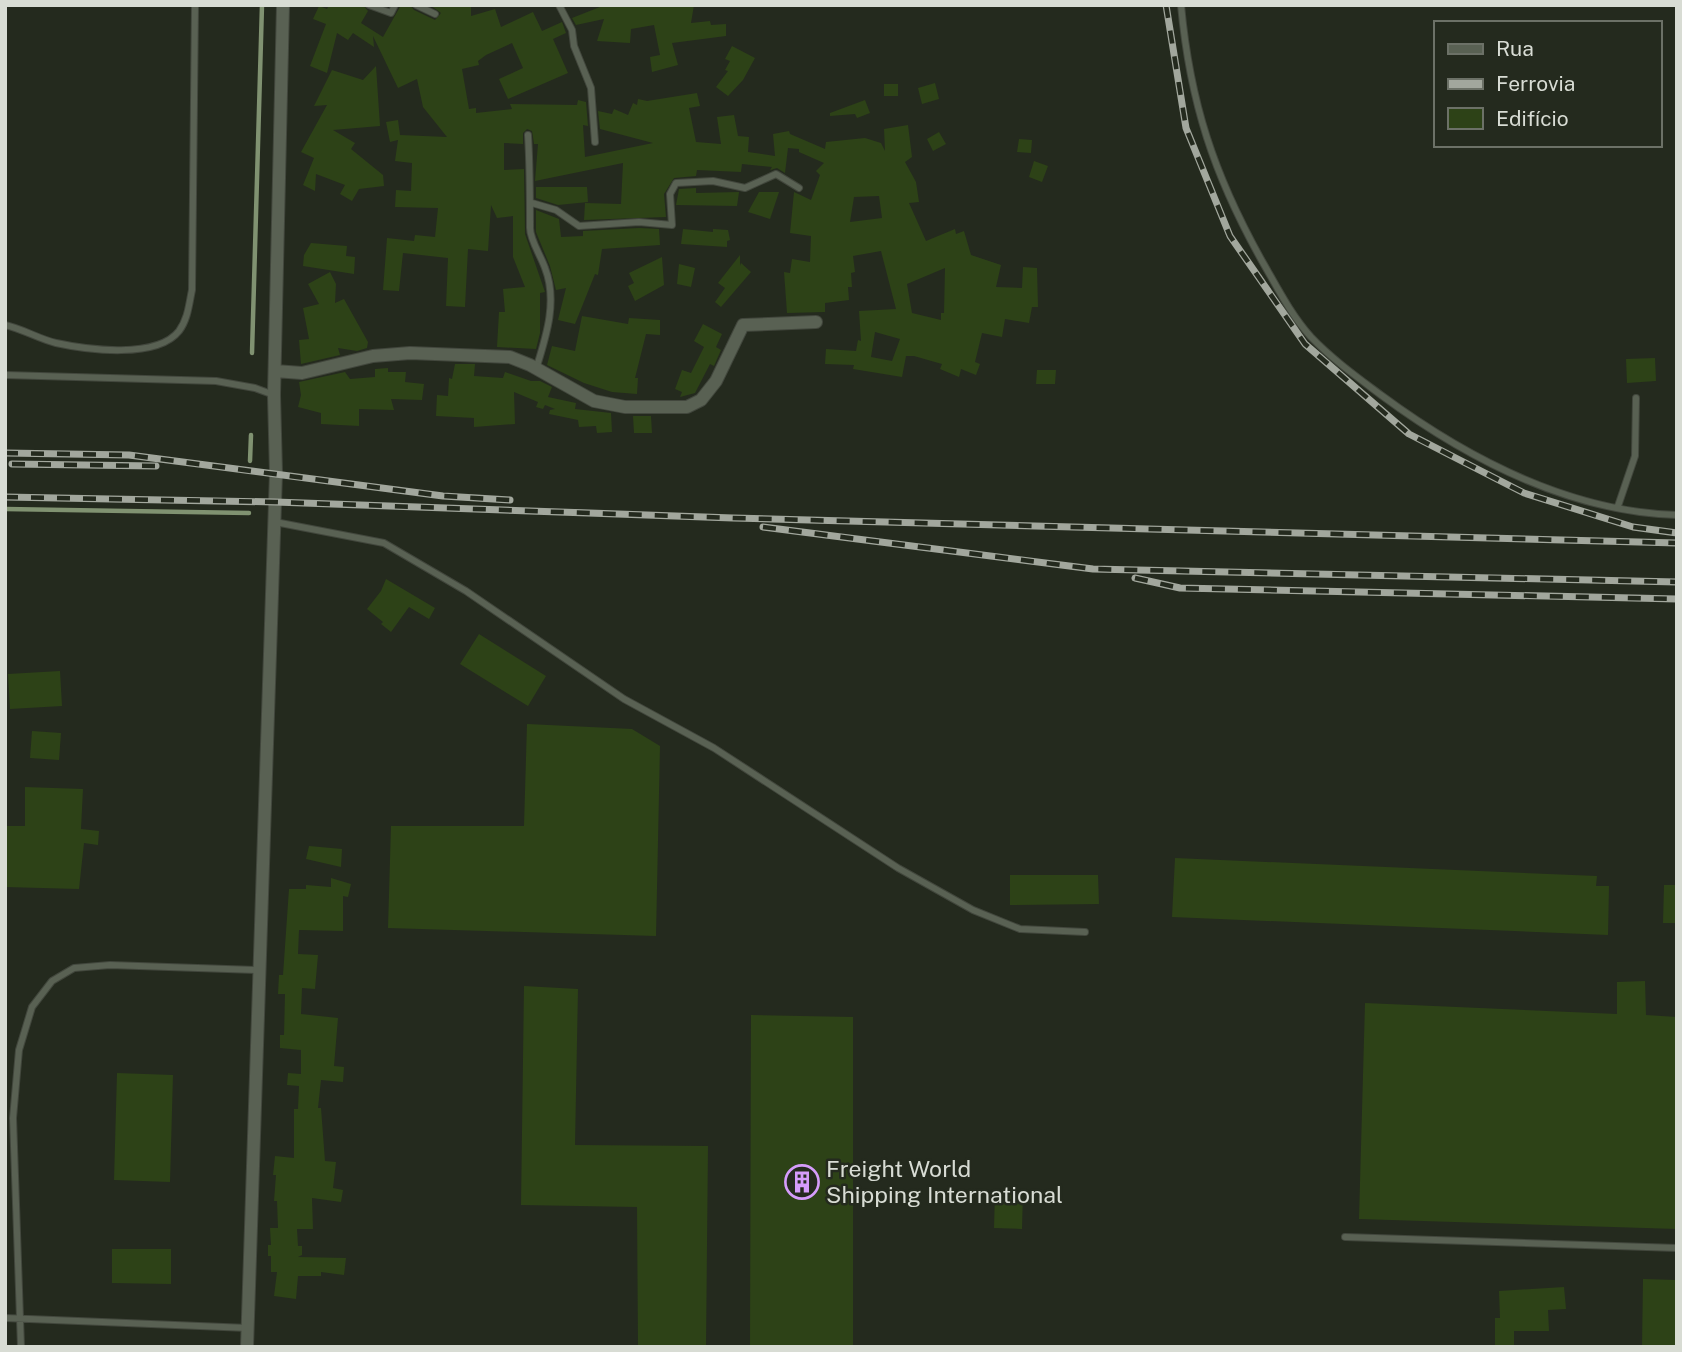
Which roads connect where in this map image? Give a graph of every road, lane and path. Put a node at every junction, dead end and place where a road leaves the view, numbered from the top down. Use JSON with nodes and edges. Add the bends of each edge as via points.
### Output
{"nodes":[{"id":1,"x":195,"y":5,"type":"edge"},
{"id":2,"x":283,"y":5,"type":"edge"},
{"id":3,"x":369,"y":5,"type":"edge"},
{"id":4,"x":395,"y":5,"type":"edge"},
{"id":5,"x":416,"y":5,"type":"edge"},
{"id":6,"x":559,"y":5,"type":"edge"},
{"id":7,"x":1181,"y":5,"type":"edge"},
{"id":8,"x":435,"y":14,"type":"dead end"},
{"id":9,"x":528,"y":135,"type":"dead end"},
{"id":10,"x":596,"y":142,"type":"dead end"},
{"id":11,"x":799,"y":188,"type":"dead end"},
{"id":12,"x":532,"y":204,"type":"junction"},
{"id":13,"x":816,"y":322,"type":"dead end"},
{"id":14,"x":5,"y":325,"type":"edge"},
{"id":15,"x":536,"y":369,"type":"junction"},
{"id":16,"x":275,"y":371,"type":"junction"},
{"id":17,"x":5,"y":374,"type":"edge"},
{"id":18,"x":274,"y":396,"type":"junction"},
{"id":19,"x":1636,"y":398,"type":"dead end"},
{"id":20,"x":1618,"y":506,"type":"junction"},
{"id":21,"x":1677,"y":515,"type":"edge"},
{"id":22,"x":275,"y":522,"type":"junction"},
{"id":23,"x":1085,"y":932,"type":"dead end"},
{"id":24,"x":260,"y":970,"type":"junction"},
{"id":25,"x":5,"y":1149,"type":"edge"},
{"id":26,"x":14,"y":1149,"type":"junction"},
{"id":27,"x":1345,"y":1237,"type":"dead end"},
{"id":28,"x":1677,"y":1248,"type":"edge"},
{"id":29,"x":5,"y":1318,"type":"edge"},
{"id":30,"x":20,"y":1319,"type":"junction"},
{"id":31,"x":248,"y":1328,"type":"junction"},
{"id":32,"x":22,"y":1347,"type":"edge"},
{"id":33,"x":247,"y":1347,"type":"edge"}],
"edges":[{"from":1,"to":14,"type":"lane","via":[[192,290],[178,331],[161,346],[137,351],[56,343]]},
{"from":2,"to":16,"type":"street"},
{"from":3,"to":4,"type":"lane","via":[[391,13]]},
{"from":5,"to":8,"type":"lane"},
{"from":6,"to":10,"type":"lane","via":[[591,88]]},
{"from":7,"to":20,"type":"lane","via":[[1185,57],[1205,139],[1235,212],[1310,336],[1342,366],[1460,449],[1560,493]]},
{"from":9,"to":12,"type":"lane"},
{"from":11,"to":12,"type":"lane","via":[[775,174],[745,188],[713,181],[676,183],[670,194],[672,225],[579,226],[556,211]]},
{"from":12,"to":15,"type":"lane","via":[[529,230],[547,271],[550,292],[549,327]]},
{"from":13,"to":15,"type":"street","via":[[743,325],[716,380],[701,400],[687,407],[625,407],[594,401]]},
{"from":15,"to":16,"type":"street","via":[[510,357],[410,353],[373,356],[302,373]]},
{"from":16,"to":18,"type":"street"},
{"from":17,"to":18,"type":"lane","via":[[216,381]]},
{"from":18,"to":22,"type":"street"},
{"from":19,"to":20,"type":"lane","via":[[1634,456]]},
{"from":20,"to":21,"type":"lane"},
{"from":22,"to":23,"type":"lane","via":[[384,543],[466,591],[624,699],[714,748],[898,868],[973,910],[1020,929]]},
{"from":22,"to":24,"type":"street"},
{"from":24,"to":26,"type":"lane","via":[[110,965],[74,968],[52,981],[32,1007],[19,1049]]},
{"from":24,"to":31,"type":"street"},
{"from":25,"to":26,"type":"lane"},
{"from":26,"to":30,"type":"lane"},
{"from":27,"to":28,"type":"lane"},
{"from":29,"to":30,"type":"lane"},
{"from":30,"to":31,"type":"lane"},
{"from":30,"to":32,"type":"lane"},
{"from":31,"to":33,"type":"street"}]}
